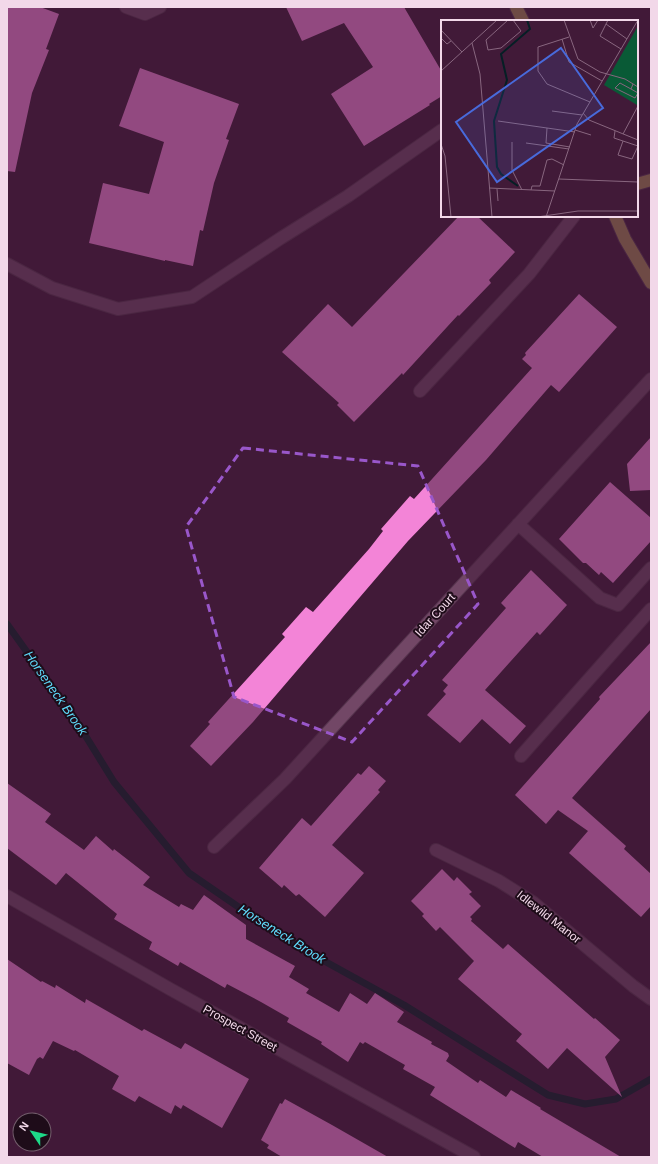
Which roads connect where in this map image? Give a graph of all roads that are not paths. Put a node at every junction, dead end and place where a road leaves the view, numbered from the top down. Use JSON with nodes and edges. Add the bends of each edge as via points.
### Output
{"nodes":[{"id":1,"x":126,"y":7,"type":"edge"},
{"id":2,"x":160,"y":7,"type":"edge"},
{"id":3,"x":516,"y":7,"type":"edge"},
{"id":4,"x":522,"y":20,"type":"edge"},
{"id":5,"x":441,"y":131,"type":"edge"},
{"id":6,"x":651,"y":180,"type":"edge"},
{"id":7,"x":638,"y":184,"type":"edge"},
{"id":8,"x":573,"y":217,"type":"edge"},
{"id":9,"x":615,"y":217,"type":"edge"},
{"id":10,"x":7,"y":264,"type":"edge"},
{"id":11,"x":651,"y":283,"type":"edge"},
{"id":12,"x":651,"y":378,"type":"edge"},
{"id":13,"x":420,"y":391,"type":"dead end"},
{"id":14,"x":518,"y":524,"type":"junction"},
{"id":15,"x":651,"y":568,"type":"edge"},
{"id":16,"x":651,"y":609,"type":"edge"},
{"id":17,"x":521,"y":756,"type":"dead end"},
{"id":18,"x":214,"y":847,"type":"dead end"},
{"id":19,"x":436,"y":850,"type":"dead end"},
{"id":20,"x":7,"y":896,"type":"edge"},
{"id":21,"x":651,"y":999,"type":"edge"},
{"id":22,"x":474,"y":1157,"type":"edge"}],
"edges":[{"from":1,"to":2,"type":"street","via":[[145,14]]},
{"from":3,"to":4,"type":"main road"},
{"from":5,"to":10,"type":"street","via":[[348,196],[192,297],[118,309],[52,288]]},
{"from":6,"to":7,"type":"main road"},
{"from":8,"to":13,"type":"street","via":[[529,274]]},
{"from":9,"to":11,"type":"main road","via":[[628,245]]},
{"from":12,"to":14,"type":"street","name":"Idar Court"},
{"from":14,"to":15,"type":"street","via":[[600,598],[618,605]]},
{"from":14,"to":18,"type":"street","name":"Idar Court","via":[[285,779]]},
{"from":16,"to":17,"type":"street"},
{"from":19,"to":21,"type":"street","name":"Idlewild Manor","via":[[499,881],[534,903]]},
{"from":20,"to":22,"type":"street","name":"Prospect Street"}]}
